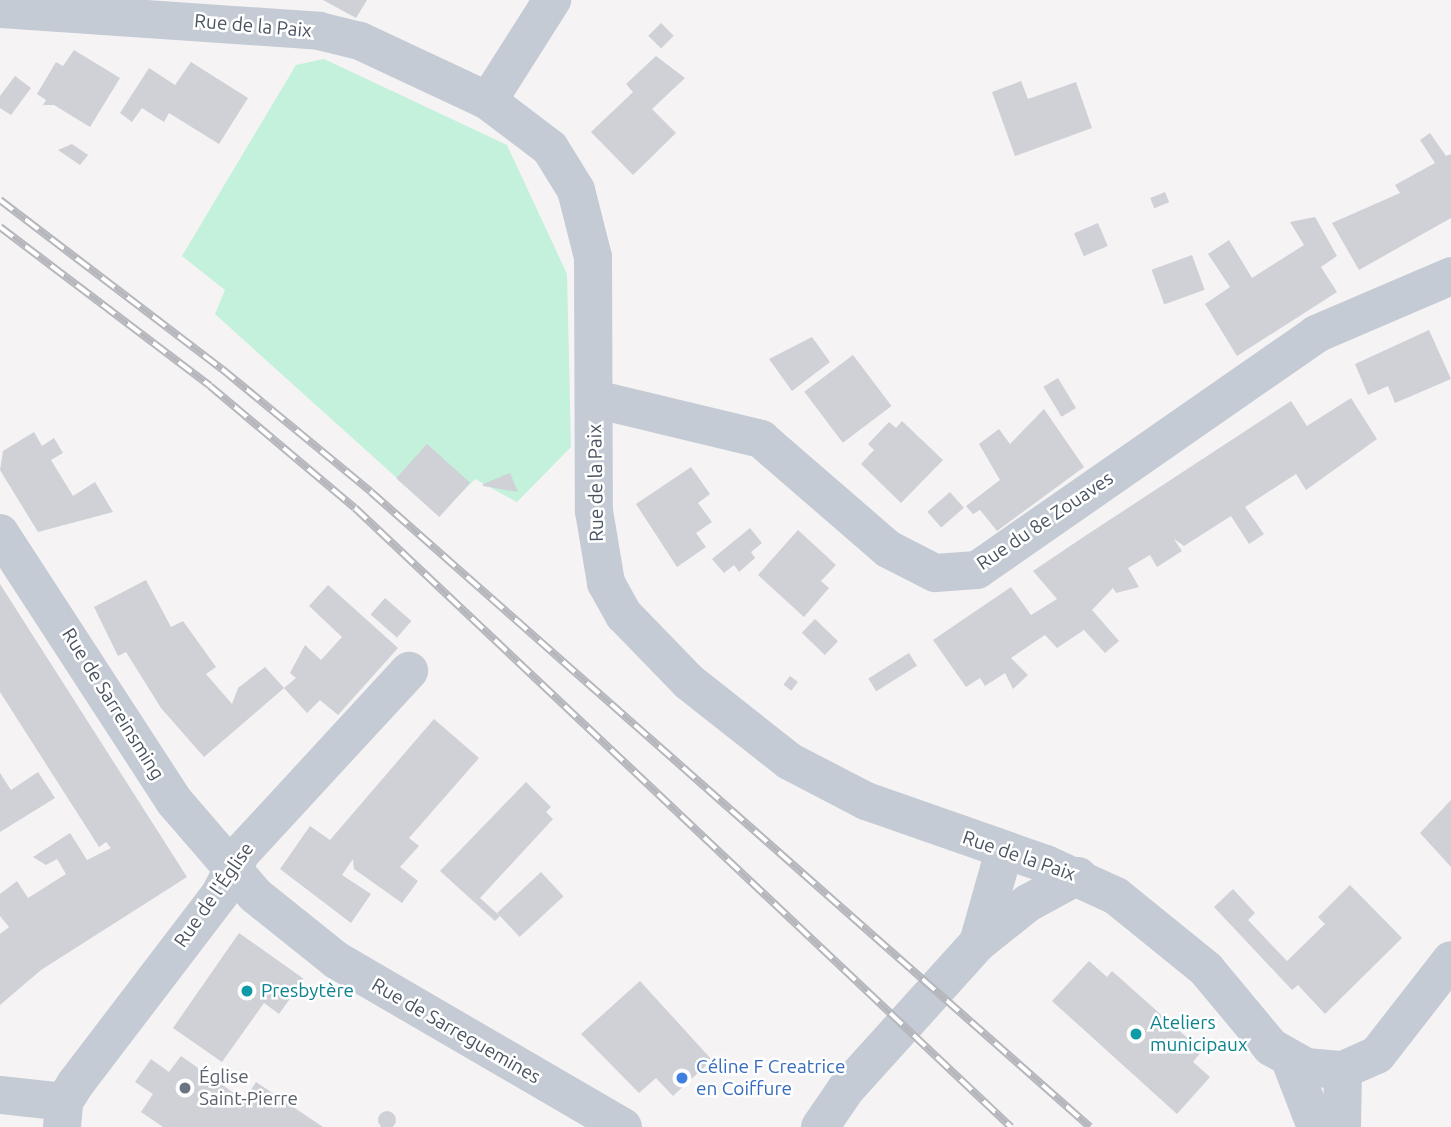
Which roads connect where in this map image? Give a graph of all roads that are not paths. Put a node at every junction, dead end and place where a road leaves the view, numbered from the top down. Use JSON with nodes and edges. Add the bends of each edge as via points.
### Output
{"nodes":[{"id":1,"x":552,"y":0,"type":"edge"},
{"id":2,"x":0,"y":9,"type":"edge"},
{"id":3,"x":488,"y":102,"type":"junction"},
{"id":4,"x":1451,"y":276,"type":"edge"},
{"id":5,"x":595,"y":399,"type":"junction"},
{"id":6,"x":0,"y":533,"type":"edge"},
{"id":7,"x":409,"y":671,"type":"dead end"},
{"id":8,"x":1004,"y":851,"type":"junction"},
{"id":9,"x":231,"y":872,"type":"junction"},
{"id":10,"x":1078,"y":876,"type":"junction"},
{"id":11,"x":978,"y":943,"type":"junction"},
{"id":12,"x":1451,"y":960,"type":"edge"},
{"id":13,"x":1290,"y":1060,"type":"junction"},
{"id":14,"x":1343,"y":1070,"type":"junction"},
{"id":15,"x":0,"y":1095,"type":"edge"},
{"id":16,"x":63,"y":1115,"type":"edge"},
{"id":17,"x":623,"y":1127,"type":"edge"},
{"id":18,"x":820,"y":1127,"type":"edge"},
{"id":19,"x":1316,"y":1127,"type":"edge"},
{"id":20,"x":1342,"y":1127,"type":"edge"}],
"edges":[{"from":1,"to":3,"type":"street"},
{"from":2,"to":3,"type":"street","name":"Rue de la Paix","via":[[319,31],[360,41]]},
{"from":3,"to":5,"type":"street","name":"Rue de la Paix","via":[[550,148],[576,190],[593,257]]},
{"from":4,"to":5,"type":"street","name":"Rue du 8e Zouaves","via":[[1316,334],[977,570],[935,573],[888,549],[761,439]]},
{"from":5,"to":8,"type":"street","name":"Rue de la Paix","via":[[597,553],[624,615],[689,682],[789,761],[866,801]]},
{"from":6,"to":9,"type":"street","name":"Rue de Sarreinsming","via":[[174,801]]},
{"from":7,"to":9,"type":"street","name":"Rue de l'Église"},
{"from":8,"to":10,"type":"street","name":"Rue de la Paix"},
{"from":8,"to":11,"type":"street"},
{"from":9,"to":16,"type":"street","name":"Rue de l'Église"},
{"from":9,"to":17,"type":"street","name":"Rue de Sarreguemines","via":[[335,960]]},
{"from":10,"to":11,"type":"street","via":[[1028,903]]},
{"from":10,"to":13,"type":"street","name":"Rue de la Paix","via":[[1171,935]]},
{"from":11,"to":18,"type":"street","via":[[846,1089]]},
{"from":12,"to":14,"type":"street","via":[[1391,1041]]},
{"from":13,"to":14,"type":"street"},
{"from":13,"to":19,"type":"street"},
{"from":14,"to":20,"type":"street"},
{"from":15,"to":16,"type":"street","name":"Rue de l'Église"}]}
